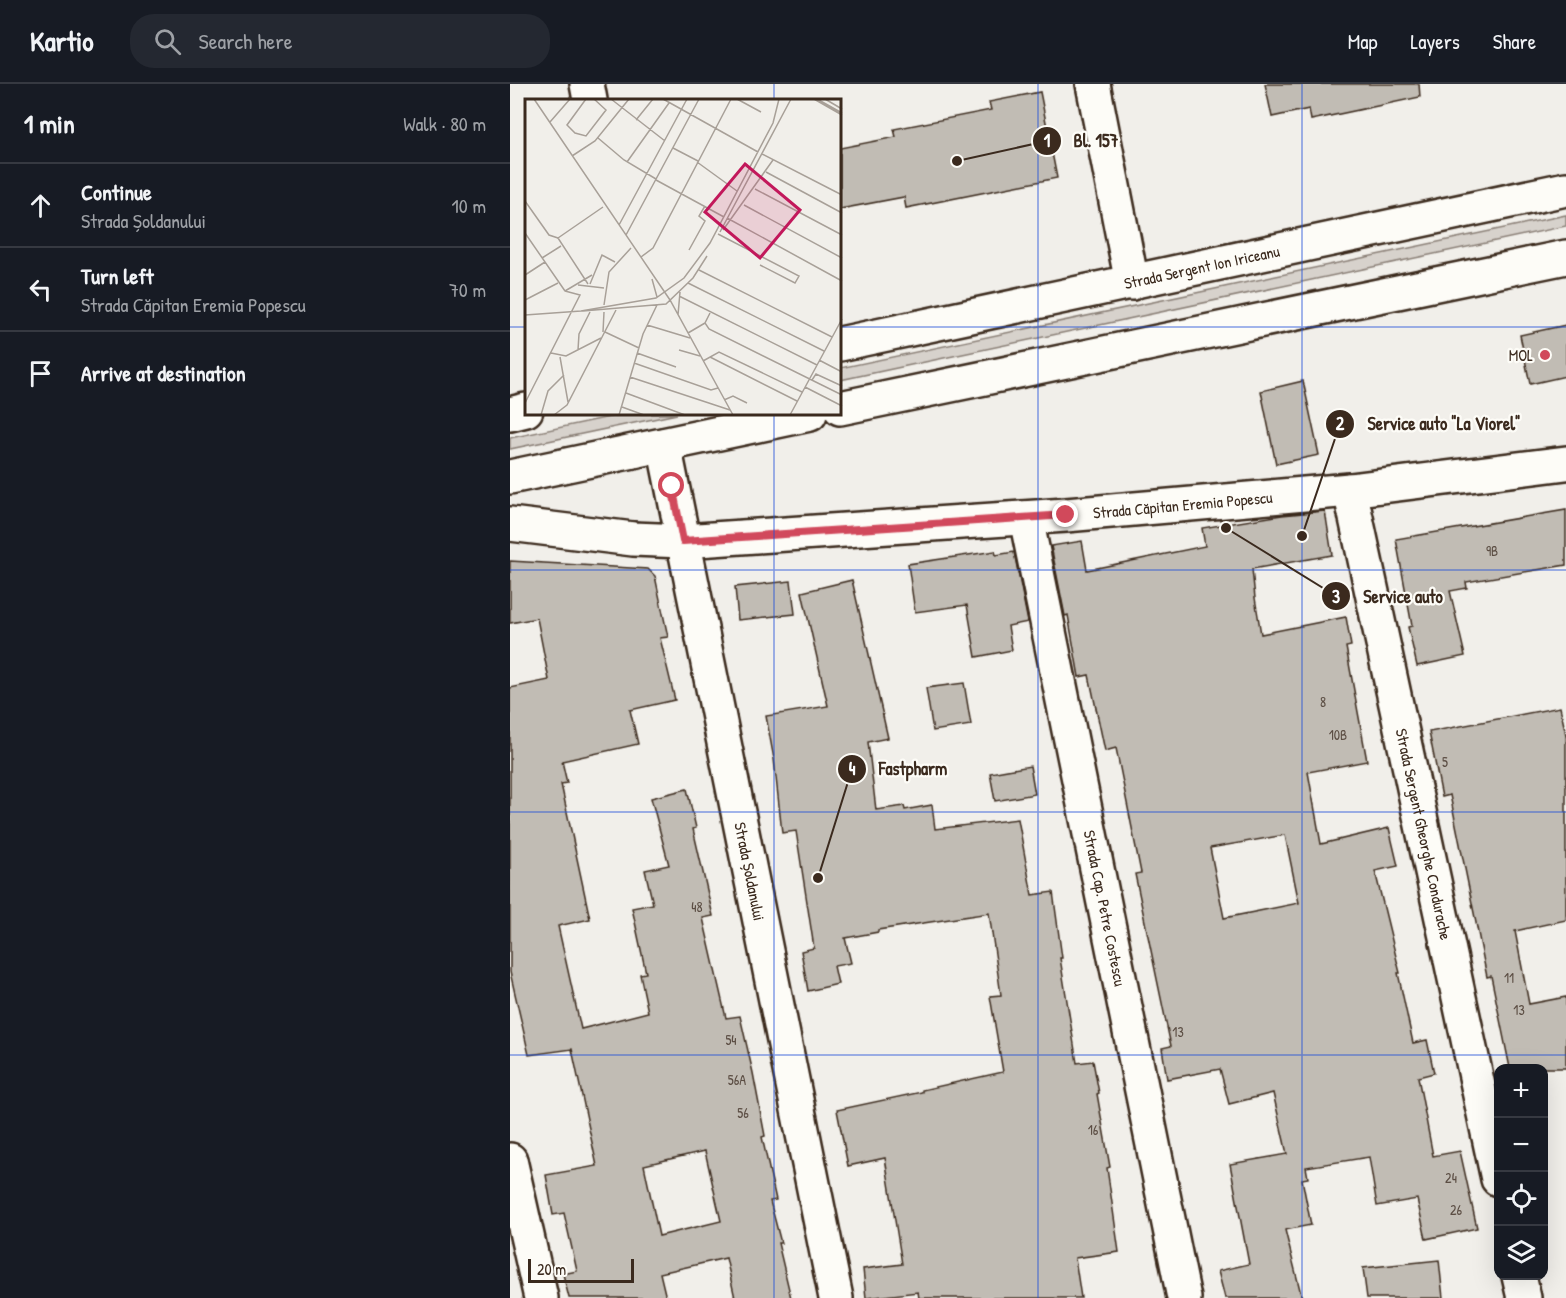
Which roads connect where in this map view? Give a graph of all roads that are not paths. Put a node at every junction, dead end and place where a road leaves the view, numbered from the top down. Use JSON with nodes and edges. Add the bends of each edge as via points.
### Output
{"nodes":[{"id":1,"x":587,"y":84,"type":"edge"},
{"id":2,"x":1093,"y":84,"type":"edge"},
{"id":3,"x":590,"y":99,"type":"edge"},
{"id":4,"x":1566,"y":189,"type":"edge"},
{"id":5,"x":1566,"y":257,"type":"edge"},
{"id":6,"x":1132,"y":283,"type":"junction"},
{"id":7,"x":842,"y":344,"type":"edge"},
{"id":8,"x":842,"y":408,"type":"edge"},
{"id":9,"x":525,"y":410,"type":"edge"},
{"id":10,"x":510,"y":414,"type":"edge"},
{"id":11,"x":801,"y":416,"type":"edge"},
{"id":12,"x":664,"y":445,"type":"junction"},
{"id":13,"x":1566,"y":463,"type":"edge"},
{"id":14,"x":510,"y":477,"type":"edge"},
{"id":15,"x":1350,"y":490,"type":"junction"},
{"id":16,"x":1026,"y":518,"type":"junction"},
{"id":17,"x":510,"y":524,"type":"edge"},
{"id":18,"x":683,"y":541,"type":"junction"},
{"id":19,"x":510,"y":1160,"type":"edge"},
{"id":20,"x":1496,"y":1172,"type":"edge"},
{"id":21,"x":1520,"y":1280,"type":"edge"},
{"id":22,"x":541,"y":1298,"type":"edge"},
{"id":23,"x":836,"y":1298,"type":"edge"},
{"id":24,"x":1184,"y":1298,"type":"edge"},
{"id":25,"x":1524,"y":1298,"type":"edge"}],
"edges":[{"from":1,"to":3,"type":"street"},
{"from":2,"to":6,"type":"street"},
{"from":4,"to":6,"type":"street","name":"Strada Sergent Ion Iriceanu"},
{"from":5,"to":8,"type":"street"},
{"from":6,"to":7,"type":"street","name":"Strada Sergent Ion Iriceanu"},
{"from":9,"to":10,"type":"street"},
{"from":11,"to":12,"type":"street"},
{"from":12,"to":14,"type":"street"},
{"from":12,"to":18,"type":"street","name":"Strada Șoldanului"},
{"from":13,"to":15,"type":"street","name":"Strada Căpitan Eremia Popescu"},
{"from":15,"to":16,"type":"street","name":"Strada Căpitan Eremia Popescu"},
{"from":15,"to":20,"type":"street","name":"Strada Sergent Gheorghe Condurache"},
{"from":16,"to":18,"type":"street","name":"Strada Căpitan Eremia Popescu"},
{"from":16,"to":24,"type":"street","name":"Strada Cap. Petre Costescu"},
{"from":17,"to":18,"type":"street","name":"Strada Căpitan Eremia Popescu"},
{"from":18,"to":23,"type":"street","name":"Strada Șoldanului"},
{"from":19,"to":22,"type":"street"},
{"from":21,"to":25,"type":"street"}]}
